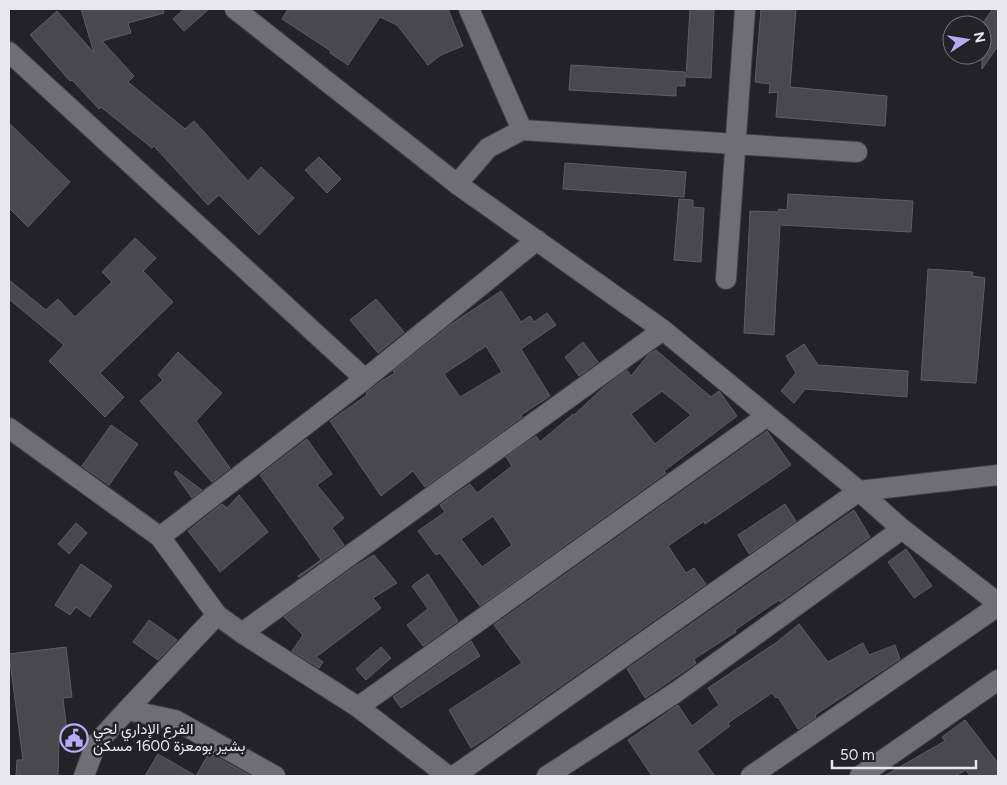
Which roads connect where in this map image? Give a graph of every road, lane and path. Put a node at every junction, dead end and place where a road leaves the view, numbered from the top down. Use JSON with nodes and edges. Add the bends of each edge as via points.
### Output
{"nodes":[{"id":1,"x":236,"y":9,"type":"edge"},
{"id":2,"x":469,"y":9,"type":"edge"},
{"id":3,"x":745,"y":9,"type":"edge"},
{"id":4,"x":9,"y":52,"type":"edge"},
{"id":5,"x":522,"y":130,"type":"junction"},
{"id":6,"x":735,"y":144,"type":"junction"},
{"id":7,"x":857,"y":152,"type":"dead end"},
{"id":8,"x":456,"y":184,"type":"junction"},
{"id":9,"x":538,"y":240,"type":"junction"},
{"id":10,"x":726,"y":279,"type":"dead end"},
{"id":11,"x":663,"y":330,"type":"junction"},
{"id":12,"x":365,"y":379,"type":"junction"},
{"id":13,"x":767,"y":416,"type":"junction"},
{"id":14,"x":9,"y":428,"type":"edge"},
{"id":15,"x":998,"y":475,"type":"edge"},
{"id":16,"x":859,"y":491,"type":"junction"},
{"id":17,"x":902,"y":529,"type":"junction"},
{"id":18,"x":160,"y":537,"type":"junction"},
{"id":19,"x":998,"y":605,"type":"edge"},
{"id":20,"x":217,"y":615,"type":"junction"},
{"id":21,"x":242,"y":634,"type":"junction"},
{"id":22,"x":998,"y":680,"type":"edge"},
{"id":23,"x":358,"y":707,"type":"junction"},
{"id":24,"x":127,"y":710,"type":"junction"},
{"id":25,"x":84,"y":776,"type":"edge"},
{"id":26,"x":275,"y":776,"type":"edge"},
{"id":27,"x":448,"y":776,"type":"edge"},
{"id":28,"x":454,"y":776,"type":"edge"},
{"id":29,"x":547,"y":776,"type":"edge"},
{"id":30,"x":751,"y":776,"type":"edge"},
{"id":31,"x":860,"y":776,"type":"edge"}],
"edges":[{"from":1,"to":8,"type":"street"},
{"from":2,"to":5,"type":"street"},
{"from":3,"to":6,"type":"street"},
{"from":4,"to":12,"type":"street"},
{"from":5,"to":6,"type":"street"},
{"from":5,"to":8,"type":"street","via":[[488,148]]},
{"from":6,"to":7,"type":"street"},
{"from":6,"to":10,"type":"street"},
{"from":8,"to":9,"type":"street"},
{"from":9,"to":11,"type":"street"},
{"from":9,"to":12,"type":"street"},
{"from":11,"to":13,"type":"street"},
{"from":11,"to":21,"type":"street"},
{"from":12,"to":18,"type":"street"},
{"from":13,"to":16,"type":"street"},
{"from":13,"to":23,"type":"street"},
{"from":14,"to":18,"type":"street"},
{"from":15,"to":16,"type":"street"},
{"from":16,"to":17,"type":"street"},
{"from":16,"to":28,"type":"street"},
{"from":17,"to":19,"type":"street"},
{"from":17,"to":29,"type":"street","via":[[675,693]]},
{"from":18,"to":20,"type":"street"},
{"from":19,"to":30,"type":"street"},
{"from":20,"to":21,"type":"street"},
{"from":20,"to":24,"type":"street"},
{"from":21,"to":23,"type":"street"},
{"from":22,"to":31,"type":"street"},
{"from":23,"to":27,"type":"street"},
{"from":24,"to":25,"type":"street","via":[[96,744]]},
{"from":24,"to":26,"type":"street","via":[[175,720]]}]}
